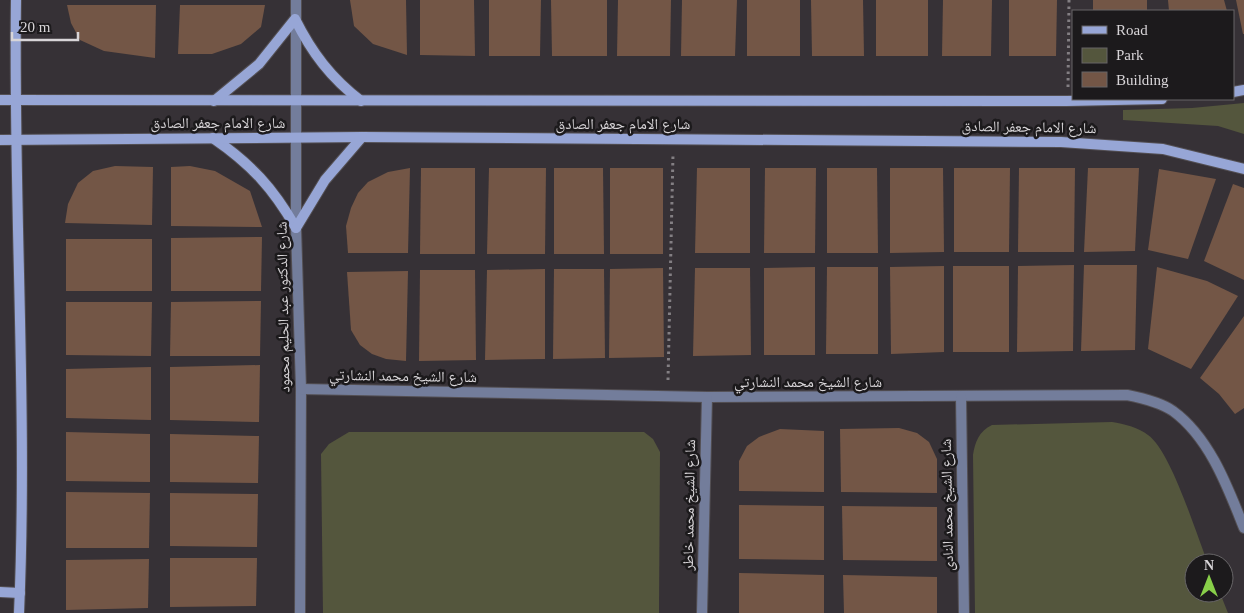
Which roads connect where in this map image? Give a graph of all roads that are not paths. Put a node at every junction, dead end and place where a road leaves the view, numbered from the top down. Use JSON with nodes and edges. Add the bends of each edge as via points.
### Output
{"nodes":[{"id":1,"x":16,"y":0,"type":"edge"},
{"id":2,"x":296,"y":0,"type":"edge"},
{"id":3,"x":295,"y":19,"type":"junction"},
{"id":4,"x":0,"y":100,"type":"edge"},
{"id":5,"x":14,"y":100,"type":"junction"},
{"id":6,"x":1130,"y":100,"type":"edge"},
{"id":7,"x":214,"y":101,"type":"junction"},
{"id":8,"x":296,"y":101,"type":"junction"},
{"id":9,"x":361,"y":102,"type":"junction"},
{"id":10,"x":362,"y":137,"type":"junction"},
{"id":11,"x":213,"y":138,"type":"junction"},
{"id":12,"x":296,"y":138,"type":"junction"},
{"id":13,"x":0,"y":140,"type":"edge"},
{"id":14,"x":15,"y":140,"type":"junction"},
{"id":15,"x":1244,"y":169,"type":"edge"},
{"id":16,"x":296,"y":228,"type":"junction"},
{"id":17,"x":301,"y":389,"type":"junction"},
{"id":18,"x":961,"y":396,"type":"junction"},
{"id":19,"x":707,"y":397,"type":"junction"},
{"id":20,"x":1244,"y":528,"type":"edge"},
{"id":21,"x":0,"y":592,"type":"edge"},
{"id":22,"x":20,"y":593,"type":"junction"},
{"id":23,"x":19,"y":613,"type":"edge"},
{"id":24,"x":300,"y":613,"type":"edge"},
{"id":25,"x":702,"y":613,"type":"edge"},
{"id":26,"x":964,"y":613,"type":"edge"}],
"edges":[{"from":1,"to":5,"type":"street"},
{"from":2,"to":3,"type":"street","name":"شارع الدكتور عبد الحليم محمود"},
{"from":3,"to":7,"type":"street","via":[[259,64]]},
{"from":3,"to":8,"type":"street","name":"شارع الدكتور عبد الحليم محمود"},
{"from":3,"to":9,"type":"street","via":[[322,65]]},
{"from":4,"to":5,"type":"street","name":"شارع الامام جعفر الصادق"},
{"from":5,"to":7,"type":"street","name":"شارع الامام جعفر الصادق"},
{"from":5,"to":14,"type":"street"},
{"from":6,"to":9,"type":"street","name":"شارع الامام جعفر الصادق"},
{"from":7,"to":8,"type":"street","name":"شارع الامام جعفر الصادق"},
{"from":8,"to":9,"type":"street","name":"شارع الامام جعفر الصادق"},
{"from":8,"to":12,"type":"street","name":"شارع الدكتور عبد الحليم محمود"},
{"from":10,"to":12,"type":"street","name":"شارع الامام جعفر الصادق"},
{"from":10,"to":15,"type":"street","name":"شارع الامام جعفر الصادق","via":[[1011,140],[1163,149]]},
{"from":10,"to":16,"type":"street","via":[[325,180]]},
{"from":11,"to":12,"type":"street","name":"شارع الامام جعفر الصادق"},
{"from":11,"to":14,"type":"street","name":"شارع الامام جعفر الصادق"},
{"from":11,"to":16,"type":"street","via":[[261,177]]},
{"from":12,"to":16,"type":"street","name":"شارع الدكتور عبد الحليم محمود"},
{"from":13,"to":14,"type":"street","name":"شارع الامام جعفر الصادق"},
{"from":14,"to":22,"type":"street","via":[[20,280]]},
{"from":16,"to":17,"type":"street","name":"شارع الدكتور عبد الحليم محمود"},
{"from":17,"to":19,"type":"street","name":"شارع الشيخ محمد النشارتي"},
{"from":17,"to":24,"type":"street","name":"شارع الدكتور عبد الحليم محمود"},
{"from":18,"to":19,"type":"street","name":"شارع الشيخ محمد النشارتي"},
{"from":18,"to":20,"type":"street","name":"شارع الشيخ محمد النشارتي","via":[[1127,395],[1150,400],[1172,410],[1192,427],[1208,451]]},
{"from":18,"to":26,"type":"street","name":"شارع الشيخ محمد النادى"},
{"from":19,"to":25,"type":"street","name":"شارع الشيخ محمد خاطر"},
{"from":21,"to":22,"type":"street"},
{"from":22,"to":23,"type":"street"}]}
